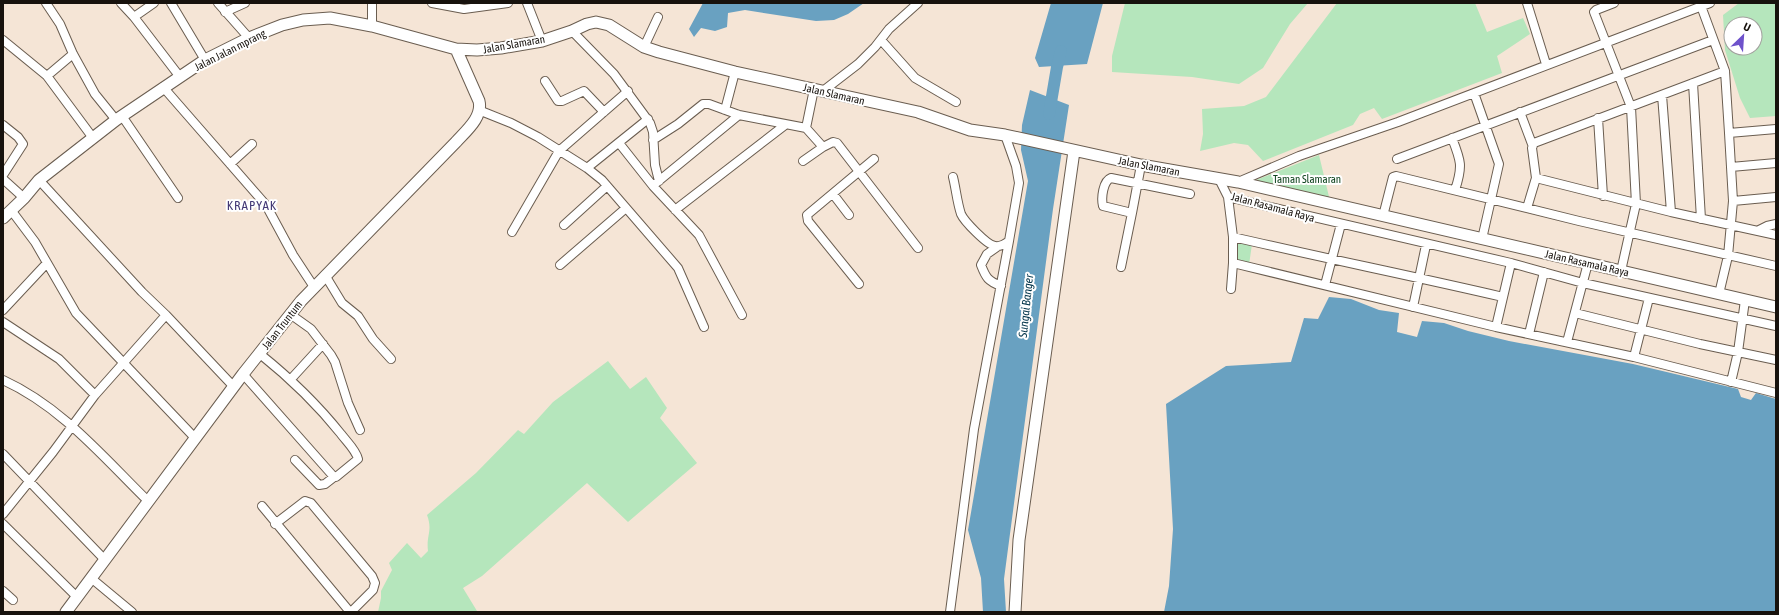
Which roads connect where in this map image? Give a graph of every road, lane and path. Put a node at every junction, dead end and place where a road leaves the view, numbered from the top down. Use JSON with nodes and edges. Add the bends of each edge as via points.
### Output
{"nodes":[{"id":1,"x":46,"y":3,"type":"edge"},
{"id":2,"x":121,"y":3,"type":"edge"},
{"id":3,"x":154,"y":3,"type":"edge"},
{"id":4,"x":171,"y":3,"type":"edge"},
{"id":5,"x":218,"y":3,"type":"edge"},
{"id":6,"x":245,"y":3,"type":"edge"},
{"id":7,"x":372,"y":3,"type":"edge"},
{"id":8,"x":432,"y":3,"type":"edge"},
{"id":9,"x":508,"y":3,"type":"edge"},
{"id":10,"x":527,"y":3,"type":"edge"},
{"id":11,"x":918,"y":3,"type":"edge"},
{"id":12,"x":1527,"y":3,"type":"edge"},
{"id":13,"x":1614,"y":3,"type":"edge"},
{"id":14,"x":1710,"y":3,"type":"edge"},
{"id":15,"x":1701,"y":6,"type":"junction"},
{"id":16,"x":226,"y":12,"type":"junction"},
{"id":17,"x":134,"y":16,"type":"junction"},
{"id":18,"x":658,"y":17,"type":"dead end"},
{"id":19,"x":372,"y":26,"type":"junction"},
{"id":20,"x":572,"y":31,"type":"junction"},
{"id":21,"x":249,"y":38,"type":"junction"},
{"id":22,"x":3,"y":40,"type":"edge"},
{"id":23,"x":881,"y":40,"type":"junction"},
{"id":24,"x":1713,"y":40,"type":"junction"},
{"id":25,"x":542,"y":41,"type":"junction"},
{"id":26,"x":1606,"y":43,"type":"junction"},
{"id":27,"x":644,"y":47,"type":"junction"},
{"id":28,"x":456,"y":49,"type":"junction"},
{"id":29,"x":73,"y":54,"type":"junction"},
{"id":30,"x":205,"y":60,"type":"junction"},
{"id":31,"x":1546,"y":64,"type":"junction"},
{"id":32,"x":1725,"y":71,"type":"junction"},
{"id":33,"x":735,"y":72,"type":"junction"},
{"id":34,"x":47,"y":76,"type":"junction"},
{"id":35,"x":1619,"y":76,"type":"junction"},
{"id":36,"x":180,"y":77,"type":"junction"},
{"id":37,"x":545,"y":81,"type":"dead end"},
{"id":38,"x":1693,"y":83,"type":"junction"},
{"id":39,"x":163,"y":88,"type":"junction"},
{"id":40,"x":818,"y":90,"type":"junction"},
{"id":41,"x":628,"y":91,"type":"junction"},
{"id":42,"x":1474,"y":93,"type":"junction"},
{"id":43,"x":1662,"y":95,"type":"junction"},
{"id":44,"x":956,"y":102,"type":"dead end"},
{"id":45,"x":1630,"y":107,"type":"junction"},
{"id":46,"x":725,"y":110,"type":"junction"},
{"id":47,"x":480,"y":111,"type":"junction"},
{"id":48,"x":604,"y":112,"type":"junction"},
{"id":49,"x":1520,"y":112,"type":"junction"},
{"id":50,"x":739,"y":115,"type":"junction"},
{"id":51,"x":119,"y":118,"type":"junction"},
{"id":52,"x":1598,"y":118,"type":"junction"},
{"id":53,"x":648,"y":119,"type":"junction"},
{"id":54,"x":3,"y":125,"type":"edge"},
{"id":55,"x":785,"y":125,"type":"junction"},
{"id":56,"x":1485,"y":126,"type":"junction"},
{"id":57,"x":806,"y":128,"type":"junction"},
{"id":58,"x":1776,"y":129,"type":"edge"},
{"id":59,"x":1729,"y":133,"type":"junction"},
{"id":60,"x":1010,"y":136,"type":"junction"},
{"id":61,"x":93,"y":138,"type":"junction"},
{"id":62,"x":1452,"y":138,"type":"junction"},
{"id":63,"x":653,"y":140,"type":"junction"},
{"id":64,"x":619,"y":143,"type":"junction"},
{"id":65,"x":252,"y":144,"type":"dead end"},
{"id":66,"x":1532,"y":144,"type":"junction"},
{"id":67,"x":822,"y":147,"type":"junction"},
{"id":68,"x":1070,"y":150,"type":"junction"},
{"id":69,"x":559,"y":151,"type":"junction"},
{"id":70,"x":874,"y":159,"type":"dead end"},
{"id":71,"x":1397,"y":159,"type":"dead end"},
{"id":72,"x":803,"y":161,"type":"dead end"},
{"id":73,"x":1776,"y":163,"type":"edge"},
{"id":74,"x":230,"y":164,"type":"junction"},
{"id":75,"x":1141,"y":165,"type":"junction"},
{"id":76,"x":1731,"y":167,"type":"junction"},
{"id":77,"x":587,"y":168,"type":"junction"},
{"id":78,"x":859,"y":171,"type":"junction"},
{"id":79,"x":3,"y":174,"type":"edge"},
{"id":80,"x":954,"y":177,"type":"dead end"},
{"id":81,"x":1536,"y":178,"type":"junction"},
{"id":82,"x":3,"y":179,"type":"edge"},
{"id":83,"x":1219,"y":179,"type":"junction"},
{"id":84,"x":39,"y":180,"type":"junction"},
{"id":85,"x":1238,"y":182,"type":"junction"},
{"id":86,"x":656,"y":183,"type":"junction"},
{"id":87,"x":1138,"y":183,"type":"junction"},
{"id":88,"x":607,"y":186,"type":"junction"},
{"id":89,"x":1455,"y":190,"type":"junction"},
{"id":90,"x":833,"y":194,"type":"junction"},
{"id":91,"x":1190,"y":194,"type":"dead end"},
{"id":92,"x":1603,"y":196,"type":"junction"},
{"id":93,"x":1228,"y":197,"type":"junction"},
{"id":94,"x":1776,"y":197,"type":"edge"},
{"id":95,"x":24,"y":198,"type":"junction"},
{"id":96,"x":178,"y":198,"type":"dead end"},
{"id":97,"x":1492,"y":200,"type":"junction"},
{"id":98,"x":1733,"y":201,"type":"junction"},
{"id":99,"x":1636,"y":204,"type":"junction"},
{"id":100,"x":626,"y":208,"type":"junction"},
{"id":101,"x":1527,"y":208,"type":"junction"},
{"id":102,"x":675,"y":210,"type":"junction"},
{"id":103,"x":1671,"y":212,"type":"junction"},
{"id":104,"x":1132,"y":213,"type":"junction"},
{"id":105,"x":7,"y":214,"type":"edge"},
{"id":106,"x":849,"y":215,"type":"dead end"},
{"id":107,"x":1383,"y":216,"type":"junction"},
{"id":108,"x":1701,"y":219,"type":"junction"},
{"id":109,"x":1341,"y":224,"type":"junction"},
{"id":110,"x":1731,"y":224,"type":"junction"},
{"id":111,"x":1776,"y":224,"type":"edge"},
{"id":112,"x":564,"y":225,"type":"dead end"},
{"id":113,"x":1759,"y":230,"type":"junction"},
{"id":114,"x":512,"y":232,"type":"dead end"},
{"id":115,"x":1630,"y":232,"type":"junction"},
{"id":116,"x":1776,"y":235,"type":"edge"},
{"id":117,"x":1233,"y":237,"type":"junction"},
{"id":118,"x":1482,"y":239,"type":"junction"},
{"id":119,"x":1009,"y":242,"type":"junction"},
{"id":120,"x":1426,"y":245,"type":"junction"},
{"id":121,"x":997,"y":247,"type":"junction"},
{"id":122,"x":918,"y":248,"type":"dead end"},
{"id":123,"x":1728,"y":256,"type":"junction"},
{"id":124,"x":1332,"y":260,"type":"junction"},
{"id":125,"x":47,"y":263,"type":"junction"},
{"id":126,"x":1233,"y":263,"type":"junction"},
{"id":127,"x":1511,"y":263,"type":"junction"},
{"id":128,"x":1588,"y":263,"type":"junction"},
{"id":129,"x":560,"y":265,"type":"dead end"},
{"id":130,"x":1776,"y":266,"type":"edge"},
{"id":131,"x":1121,"y":267,"type":"dead end"},
{"id":132,"x":1621,"y":271,"type":"junction"},
{"id":133,"x":1544,"y":272,"type":"junction"},
{"id":134,"x":325,"y":275,"type":"junction"},
{"id":135,"x":1419,"y":277,"type":"junction"},
{"id":136,"x":1583,"y":283,"type":"junction"},
{"id":137,"x":859,"y":284,"type":"dead end"},
{"id":138,"x":1325,"y":285,"type":"junction"},
{"id":139,"x":1001,"y":286,"type":"junction"},
{"id":140,"x":314,"y":287,"type":"junction"},
{"id":141,"x":1231,"y":289,"type":"dead end"},
{"id":142,"x":1719,"y":294,"type":"junction"},
{"id":143,"x":1503,"y":297,"type":"junction"},
{"id":144,"x":1649,"y":298,"type":"junction"},
{"id":145,"x":1745,"y":300,"type":"junction"},
{"id":146,"x":1413,"y":307,"type":"junction"},
{"id":147,"x":1776,"y":307,"type":"edge"},
{"id":148,"x":3,"y":310,"type":"edge"},
{"id":149,"x":1575,"y":313,"type":"junction"},
{"id":150,"x":290,"y":314,"type":"junction"},
{"id":151,"x":166,"y":315,"type":"junction"},
{"id":152,"x":742,"y":315,"type":"dead end"},
{"id":153,"x":1743,"y":318,"type":"junction"},
{"id":154,"x":3,"y":322,"type":"edge"},
{"id":155,"x":1776,"y":326,"type":"edge"},
{"id":156,"x":704,"y":327,"type":"dead end"},
{"id":157,"x":1496,"y":327,"type":"junction"},
{"id":158,"x":1641,"y":330,"type":"junction"},
{"id":159,"x":1530,"y":334,"type":"junction"},
{"id":160,"x":1567,"y":342,"type":"junction"},
{"id":161,"x":323,"y":344,"type":"junction"},
{"id":162,"x":1738,"y":352,"type":"junction"},
{"id":163,"x":260,"y":354,"type":"junction"},
{"id":164,"x":1634,"y":357,"type":"junction"},
{"id":165,"x":391,"y":359,"type":"dead end"},
{"id":166,"x":1776,"y":360,"type":"edge"},
{"id":167,"x":123,"y":363,"type":"junction"},
{"id":168,"x":243,"y":374,"type":"junction"},
{"id":169,"x":291,"y":379,"type":"junction"},
{"id":170,"x":3,"y":380,"type":"edge"},
{"id":171,"x":1730,"y":382,"type":"junction"},
{"id":172,"x":234,"y":386,"type":"junction"},
{"id":173,"x":1776,"y":393,"type":"edge"},
{"id":174,"x":95,"y":395,"type":"junction"},
{"id":175,"x":72,"y":425,"type":"junction"},
{"id":176,"x":360,"y":430,"type":"dead end"},
{"id":177,"x":195,"y":438,"type":"junction"},
{"id":178,"x":3,"y":454,"type":"edge"},
{"id":179,"x":295,"y":460,"type":"dead end"},
{"id":180,"x":334,"y":477,"type":"junction"},
{"id":181,"x":29,"y":481,"type":"junction"},
{"id":182,"x":148,"y":501,"type":"junction"},
{"id":183,"x":262,"y":506,"type":"dead end"},
{"id":184,"x":3,"y":514,"type":"edge"},
{"id":185,"x":3,"y":524,"type":"edge"},
{"id":186,"x":275,"y":524,"type":"junction"},
{"id":187,"x":105,"y":560,"type":"junction"},
{"id":188,"x":91,"y":578,"type":"junction"},
{"id":189,"x":3,"y":591,"type":"edge"},
{"id":190,"x":77,"y":597,"type":"junction"},
{"id":191,"x":13,"y":600,"type":"dead end"},
{"id":192,"x":66,"y":612,"type":"edge"},
{"id":193,"x":132,"y":612,"type":"edge"},
{"id":194,"x":351,"y":612,"type":"edge"},
{"id":195,"x":950,"y":612,"type":"edge"},
{"id":196,"x":1015,"y":612,"type":"edge"}],
"edges":[{"from":1,"to":29,"type":"street","via":[[60,24]]},
{"from":2,"to":17,"type":"street"},
{"from":3,"to":17,"type":"street"},
{"from":4,"to":30,"type":"street"},
{"from":5,"to":16,"type":"street"},
{"from":6,"to":16,"type":"street"},
{"from":7,"to":19,"type":"street"},
{"from":8,"to":9,"type":"street","via":[[464,9]]},
{"from":10,"to":25,"type":"street"},
{"from":11,"to":23,"type":"street"},
{"from":12,"to":31,"type":"street"},
{"from":13,"to":26,"type":"street","via":[[1594,12]]},
{"from":14,"to":15,"type":"street"},
{"from":15,"to":24,"type":"street"},
{"from":15,"to":26,"type":"street"},
{"from":16,"to":21,"type":"street"},
{"from":17,"to":36,"type":"street"},
{"from":18,"to":27,"type":"street"},
{"from":19,"to":21,"type":"street","name":"Jalan Jalan mprang","via":[[318,18],[292,22]]},
{"from":19,"to":28,"type":"street","name":"Jalan Jalan mprang"},
{"from":20,"to":25,"type":"street","name":"Jalan Slamaran"},
{"from":20,"to":27,"type":"street","name":"Jalan Slamaran","via":[[593,22],[604,23]]},
{"from":20,"to":41,"type":"street"},
{"from":21,"to":30,"type":"street","name":"Jalan Jalan mprang"},
{"from":22,"to":34,"type":"street"},
{"from":23,"to":40,"type":"street","via":[[858,64]]},
{"from":23,"to":44,"type":"street","via":[[915,78]]},
{"from":24,"to":32,"type":"street"},
{"from":24,"to":35,"type":"street"},
{"from":25,"to":28,"type":"street","name":"Jalan Slamaran","via":[[501,48]]},
{"from":26,"to":31,"type":"street"},
{"from":26,"to":35,"type":"street"},
{"from":27,"to":33,"type":"street","name":"Jalan Slamaran"},
{"from":28,"to":47,"type":"street","via":[[480,101]]},
{"from":29,"to":34,"type":"street"},
{"from":29,"to":51,"type":"street","via":[[95,94]]},
{"from":30,"to":36,"type":"street","name":"Jalan Jalan mprang"},
{"from":31,"to":42,"type":"street"},
{"from":32,"to":38,"type":"street"},
{"from":32,"to":59,"type":"street"},
{"from":33,"to":40,"type":"street","name":"Jalan Slamaran"},
{"from":33,"to":46,"type":"street"},
{"from":34,"to":61,"type":"street"},
{"from":35,"to":45,"type":"street"},
{"from":35,"to":49,"type":"street"},
{"from":36,"to":39,"type":"street","name":"Jalan Jalan mprang"},
{"from":37,"to":48,"type":"street","via":[[558,101],[584,91]]},
{"from":38,"to":43,"type":"street"},
{"from":38,"to":108,"type":"street"},
{"from":39,"to":51,"type":"street","name":"Jalan Jalan mprang"},
{"from":39,"to":74,"type":"street"},
{"from":40,"to":57,"type":"street"},
{"from":40,"to":60,"type":"street","name":"Jalan Slamaran","via":[[918,112],[970,130]]},
{"from":41,"to":48,"type":"street"},
{"from":41,"to":53,"type":"street"},
{"from":42,"to":56,"type":"street"},
{"from":42,"to":85,"type":"street","via":[[1299,156]]},
{"from":43,"to":45,"type":"street"},
{"from":43,"to":103,"type":"street"},
{"from":45,"to":52,"type":"street"},
{"from":45,"to":99,"type":"street"},
{"from":46,"to":50,"type":"street"},
{"from":46,"to":63,"type":"street","via":[[710,104],[701,104],[678,124]]},
{"from":47,"to":69,"type":"street","via":[[511,123]]},
{"from":47,"to":134,"type":"street","name":"Jalan Truntum","via":[[456,142]]},
{"from":48,"to":69,"type":"street"},
{"from":49,"to":56,"type":"street"},
{"from":49,"to":66,"type":"street"},
{"from":50,"to":55,"type":"street"},
{"from":50,"to":86,"type":"street"},
{"from":51,"to":61,"type":"street","name":"Jalan Jalan mprang"},
{"from":51,"to":96,"type":"street"},
{"from":52,"to":66,"type":"street"},
{"from":52,"to":92,"type":"street"},
{"from":53,"to":63,"type":"street","via":[[652,127]]},
{"from":53,"to":64,"type":"street"},
{"from":54,"to":79,"type":"street","via":[[23,144]]},
{"from":55,"to":57,"type":"street"},
{"from":55,"to":102,"type":"street"},
{"from":56,"to":62,"type":"street"},
{"from":56,"to":97,"type":"street","via":[[1500,164]]},
{"from":57,"to":67,"type":"street"},
{"from":58,"to":59,"type":"street"},
{"from":59,"to":76,"type":"street"},
{"from":60,"to":68,"type":"street","name":"Jalan Slamaran"},
{"from":60,"to":119,"type":"street","via":[[1019,183]]},
{"from":61,"to":84,"type":"street","name":"Jalan Jalan mprang"},
{"from":62,"to":71,"type":"street"},
{"from":62,"to":89,"type":"street","via":[[1461,163]]},
{"from":63,"to":86,"type":"street"},
{"from":64,"to":77,"type":"street"},
{"from":64,"to":86,"type":"street"},
{"from":65,"to":74,"type":"street"},
{"from":66,"to":81,"type":"street"},
{"from":67,"to":72,"type":"street"},
{"from":67,"to":78,"type":"street","via":[[837,143]]},
{"from":68,"to":75,"type":"street","name":"Jalan Slamaran"},
{"from":68,"to":196,"type":"street","via":[[1019,540]]},
{"from":69,"to":77,"type":"street"},
{"from":69,"to":114,"type":"street"},
{"from":70,"to":78,"type":"street"},
{"from":73,"to":76,"type":"street"},
{"from":74,"to":140,"type":"street","via":[[266,205]]},
{"from":75,"to":83,"type":"street","name":"Jalan Slamaran"},
{"from":75,"to":87,"type":"street"},
{"from":76,"to":98,"type":"street"},
{"from":77,"to":88,"type":"street"},
{"from":78,"to":90,"type":"street"},
{"from":78,"to":122,"type":"street"},
{"from":80,"to":121,"type":"street","via":[[962,215],[986,242]]},
{"from":81,"to":92,"type":"street"},
{"from":81,"to":101,"type":"street"},
{"from":82,"to":95,"type":"street"},
{"from":83,"to":85,"type":"street","name":"Jalan Rasamala Raya"},
{"from":83,"to":93,"type":"street","name":"Jalan Rasamala Raya"},
{"from":84,"to":95,"type":"street","name":"Jalan Jalan mprang"},
{"from":84,"to":151,"type":"street"},
{"from":85,"to":107,"type":"street","name":"Jalan Rasamala Raya"},
{"from":86,"to":102,"type":"street"},
{"from":87,"to":91,"type":"street"},
{"from":87,"to":104,"type":"street"},
{"from":87,"to":104,"type":"street","via":[[1108,179],[1102,201],[1106,207]]},
{"from":88,"to":100,"type":"street"},
{"from":88,"to":112,"type":"street"},
{"from":89,"to":97,"type":"street"},
{"from":89,"to":107,"type":"street","via":[[1395,176]]},
{"from":90,"to":106,"type":"street"},
{"from":90,"to":137,"type":"street","via":[[806,217]]},
{"from":92,"to":99,"type":"street"},
{"from":93,"to":109,"type":"street","name":"Jalan Rasamala Raya"},
{"from":93,"to":117,"type":"street"},
{"from":94,"to":98,"type":"street"},
{"from":95,"to":105,"type":"street","name":"Jalan Jalan mprang"},
{"from":97,"to":101,"type":"street"},
{"from":97,"to":118,"type":"street"},
{"from":98,"to":110,"type":"street"},
{"from":99,"to":103,"type":"street"},
{"from":99,"to":115,"type":"street"},
{"from":100,"to":129,"type":"street"},
{"from":100,"to":156,"type":"street","via":[[678,268]]},
{"from":101,"to":115,"type":"street"},
{"from":102,"to":152,"type":"street","via":[[705,244]]},
{"from":103,"to":108,"type":"street"},
{"from":104,"to":131,"type":"street"},
{"from":105,"to":125,"type":"street","via":[[35,242]]},
{"from":107,"to":118,"type":"street","name":"Jalan Rasamala Raya"},
{"from":108,"to":110,"type":"street"},
{"from":109,"to":120,"type":"street","name":"Jalan Rasamala Raya"},
{"from":109,"to":124,"type":"street"},
{"from":110,"to":113,"type":"street"},
{"from":110,"to":123,"type":"street"},
{"from":111,"to":113,"type":"street"},
{"from":113,"to":116,"type":"street"},
{"from":115,"to":123,"type":"street"},
{"from":115,"to":132,"type":"street"},
{"from":117,"to":124,"type":"street"},
{"from":117,"to":126,"type":"street"},
{"from":118,"to":128,"type":"street","name":"Jalan Rasamala Raya"},
{"from":119,"to":121,"type":"street"},
{"from":119,"to":139,"type":"street"},
{"from":120,"to":127,"type":"street","name":"Jalan Rasamala Raya"},
{"from":120,"to":135,"type":"street"},
{"from":121,"to":139,"type":"street","via":[[987,254],[981,265],[986,278]]},
{"from":123,"to":130,"type":"street"},
{"from":123,"to":142,"type":"street"},
{"from":124,"to":135,"type":"street"},
{"from":124,"to":138,"type":"street"},
{"from":125,"to":148,"type":"street"},
{"from":125,"to":167,"type":"street","via":[[76,313]]},
{"from":126,"to":138,"type":"street"},
{"from":126,"to":141,"type":"street"},
{"from":127,"to":133,"type":"street","name":"Jalan Rasamala Raya"},
{"from":127,"to":143,"type":"street"},
{"from":128,"to":132,"type":"street","name":"Jalan Rasamala Raya"},
{"from":128,"to":136,"type":"street"},
{"from":132,"to":142,"type":"street","name":"Jalan Rasamala Raya"},
{"from":133,"to":136,"type":"street","name":"Jalan Rasamala Raya"},
{"from":133,"to":159,"type":"street"},
{"from":134,"to":140,"type":"street","name":"Jalan Truntum"},
{"from":134,"to":165,"type":"street","via":[[342,302],[358,316],[373,339]]},
{"from":135,"to":143,"type":"street"},
{"from":135,"to":146,"type":"street"},
{"from":136,"to":144,"type":"street","name":"Jalan Rasamala Raya"},
{"from":136,"to":149,"type":"street"},
{"from":138,"to":146,"type":"street"},
{"from":139,"to":195,"type":"street","via":[[974,429]]},
{"from":140,"to":150,"type":"street","name":"Jalan Truntum"},
{"from":142,"to":145,"type":"street","name":"Jalan Rasamala Raya"},
{"from":143,"to":157,"type":"street"},
{"from":144,"to":153,"type":"street","name":"Jalan Rasamala Raya"},
{"from":144,"to":158,"type":"street"},
{"from":145,"to":147,"type":"street","name":"Jalan Rasamala Raya"},
{"from":145,"to":153,"type":"street"},
{"from":146,"to":157,"type":"street"},
{"from":149,"to":158,"type":"street"},
{"from":149,"to":160,"type":"street"},
{"from":150,"to":161,"type":"street","via":[[311,329]]},
{"from":150,"to":163,"type":"street","name":"Jalan Truntum"},
{"from":151,"to":167,"type":"street"},
{"from":151,"to":172,"type":"street"},
{"from":153,"to":155,"type":"street","name":"Jalan Rasamala Raya"},
{"from":153,"to":162,"type":"street"},
{"from":154,"to":174,"type":"street","via":[[59,359]]},
{"from":157,"to":159,"type":"street"},
{"from":158,"to":162,"type":"street"},
{"from":158,"to":164,"type":"street"},
{"from":159,"to":160,"type":"street"},
{"from":160,"to":164,"type":"street"},
{"from":161,"to":169,"type":"street"},
{"from":161,"to":176,"type":"street","via":[[335,362]]},
{"from":162,"to":166,"type":"street"},
{"from":162,"to":171,"type":"street"},
{"from":163,"to":168,"type":"street","name":"Jalan Truntum"},
{"from":163,"to":169,"type":"street"},
{"from":164,"to":171,"type":"street"},
{"from":167,"to":174,"type":"street"},
{"from":167,"to":177,"type":"street"},
{"from":168,"to":172,"type":"street","name":"Jalan Truntum"},
{"from":168,"to":180,"type":"street"},
{"from":169,"to":180,"type":"street","via":[[325,415],[358,458],[353,465]]},
{"from":170,"to":175,"type":"street","via":[[32,395]]},
{"from":171,"to":173,"type":"street"},
{"from":172,"to":177,"type":"street","name":"Jalan Truntum"},
{"from":174,"to":175,"type":"street"},
{"from":175,"to":181,"type":"street"},
{"from":175,"to":182,"type":"street"},
{"from":177,"to":182,"type":"street","name":"Jalan Truntum"},
{"from":178,"to":181,"type":"street"},
{"from":179,"to":180,"type":"street","via":[[321,486]]},
{"from":181,"to":184,"type":"street"},
{"from":181,"to":187,"type":"street"},
{"from":182,"to":187,"type":"street","name":"Jalan Truntum"},
{"from":183,"to":186,"type":"street"},
{"from":185,"to":190,"type":"street"},
{"from":186,"to":194,"type":"street"},
{"from":186,"to":194,"type":"street","via":[[305,502],[311,503],[372,576],[375,583],[373,590]]},
{"from":187,"to":188,"type":"street","name":"Jalan Truntum"},
{"from":188,"to":190,"type":"street","name":"Jalan Truntum"},
{"from":188,"to":193,"type":"street"},
{"from":189,"to":191,"type":"street"},
{"from":190,"to":192,"type":"street","name":"Jalan Truntum"}]}
